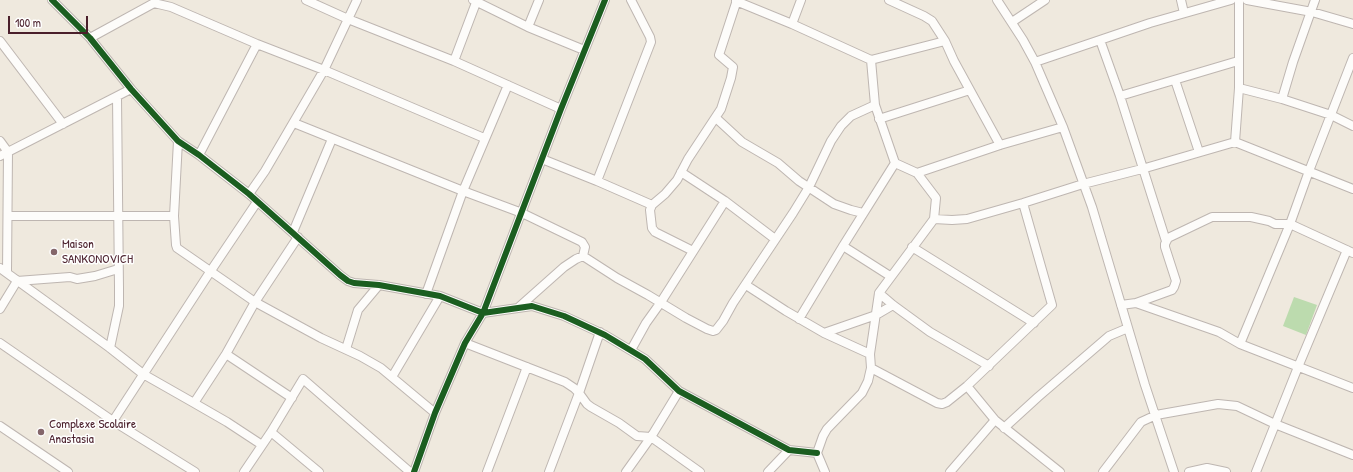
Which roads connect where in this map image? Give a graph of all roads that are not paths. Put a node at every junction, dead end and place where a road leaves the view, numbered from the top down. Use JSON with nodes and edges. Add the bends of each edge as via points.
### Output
{"nodes":[{"id":1,"x":52,"y":0,"type":"edge"},
{"id":2,"x":146,"y":0,"type":"edge"},
{"id":3,"x":306,"y":0,"type":"edge"},
{"id":4,"x":357,"y":0,"type":"edge"},
{"id":5,"x":476,"y":0,"type":"edge"},
{"id":6,"x":539,"y":0,"type":"edge"},
{"id":7,"x":605,"y":0,"type":"edge"},
{"id":8,"x":631,"y":0,"type":"edge"},
{"id":9,"x":737,"y":0,"type":"edge"},
{"id":10,"x":801,"y":0,"type":"edge"},
{"id":11,"x":889,"y":0,"type":"edge"},
{"id":12,"x":997,"y":0,"type":"edge"},
{"id":13,"x":1045,"y":0,"type":"edge"},
{"id":14,"x":1181,"y":0,"type":"edge"},
{"id":15,"x":1231,"y":0,"type":"edge"},
{"id":16,"x":1239,"y":0,"type":"edge"},
{"id":17,"x":1247,"y":0,"type":"edge"},
{"id":18,"x":1315,"y":0,"type":"edge"},
{"id":19,"x":154,"y":4,"type":"junction"},
{"id":20,"x":172,"y":4,"type":"edge"},
{"id":21,"x":1312,"y":12,"type":"junction"},
{"id":22,"x":1184,"y":13,"type":"junction"},
{"id":23,"x":348,"y":19,"type":"junction"},
{"id":24,"x":1012,"y":22,"type":"junction"},
{"id":25,"x":792,"y":24,"type":"junction"},
{"id":26,"x":1353,"y":24,"type":"edge"},
{"id":27,"x":528,"y":27,"type":"junction"},
{"id":28,"x":90,"y":38,"type":"junction"},
{"id":29,"x":1100,"y":40,"type":"junction"},
{"id":30,"x":0,"y":41,"type":"edge"},
{"id":31,"x":945,"y":41,"type":"junction"},
{"id":32,"x":257,"y":44,"type":"junction"},
{"id":33,"x":584,"y":50,"type":"junction"},
{"id":34,"x":871,"y":60,"type":"junction"},
{"id":35,"x":454,"y":61,"type":"junction"},
{"id":36,"x":1238,"y":61,"type":"junction"},
{"id":37,"x":1035,"y":62,"type":"junction"},
{"id":38,"x":1352,"y":62,"type":"edge"},
{"id":39,"x":324,"y":70,"type":"junction"},
{"id":40,"x":1175,"y":80,"type":"junction"},
{"id":41,"x":508,"y":85,"type":"junction"},
{"id":42,"x":1239,"y":88,"type":"junction"},
{"id":43,"x":131,"y":89,"type":"junction"},
{"id":44,"x":970,"y":90,"type":"junction"},
{"id":45,"x":1120,"y":96,"type":"junction"},
{"id":46,"x":116,"y":97,"type":"junction"},
{"id":47,"x":1282,"y":99,"type":"junction"},
{"id":48,"x":875,"y":105,"type":"junction"},
{"id":49,"x":561,"y":109,"type":"junction"},
{"id":50,"x":1331,"y":115,"type":"junction"},
{"id":51,"x":716,"y":118,"type":"junction"},
{"id":52,"x":879,"y":118,"type":"junction"},
{"id":53,"x":294,"y":123,"type":"junction"},
{"id":54,"x":63,"y":124,"type":"junction"},
{"id":55,"x":1353,"y":126,"type":"edge"},
{"id":56,"x":1063,"y":127,"type":"junction"},
{"id":57,"x":484,"y":138,"type":"junction"},
{"id":58,"x":332,"y":139,"type":"junction"},
{"id":59,"x":0,"y":141,"type":"edge"},
{"id":60,"x":178,"y":141,"type":"junction"},
{"id":61,"x":1235,"y":142,"type":"junction"},
{"id":62,"x":1000,"y":145,"type":"junction"},
{"id":63,"x":8,"y":152,"type":"junction"},
{"id":64,"x":1199,"y":152,"type":"junction"},
{"id":65,"x":199,"y":155,"type":"junction"},
{"id":66,"x":0,"y":156,"type":"edge"},
{"id":67,"x":542,"y":159,"type":"junction"},
{"id":68,"x":895,"y":163,"type":"junction"},
{"id":69,"x":1142,"y":169,"type":"junction"},
{"id":70,"x":1309,"y":171,"type":"junction"},
{"id":71,"x":681,"y":172,"type":"junction"},
{"id":72,"x":917,"y":173,"type":"junction"},
{"id":73,"x":598,"y":181,"type":"junction"},
{"id":74,"x":1083,"y":184,"type":"junction"},
{"id":75,"x":809,"y":187,"type":"junction"},
{"id":76,"x":1353,"y":189,"type":"edge"},
{"id":77,"x":463,"y":191,"type":"junction"},
{"id":78,"x":249,"y":194,"type":"junction"},
{"id":79,"x":257,"y":202,"type":"junction"},
{"id":80,"x":725,"y":202,"type":"junction"},
{"id":81,"x":1023,"y":203,"type":"junction"},
{"id":82,"x":652,"y":205,"type":"junction"},
{"id":83,"x":522,"y":213,"type":"junction"},
{"id":84,"x":863,"y":213,"type":"junction"},
{"id":85,"x":8,"y":216,"type":"junction"},
{"id":86,"x":118,"y":216,"type":"junction"},
{"id":87,"x":174,"y":216,"type":"junction"},
{"id":88,"x":934,"y":219,"type":"junction"},
{"id":89,"x":1290,"y":224,"type":"junction"},
{"id":90,"x":296,"y":235,"type":"junction"},
{"id":91,"x":775,"y":239,"type":"junction"},
{"id":92,"x":1166,"y":241,"type":"junction"},
{"id":93,"x":843,"y":246,"type":"junction"},
{"id":94,"x":912,"y":246,"type":"junction"},
{"id":95,"x":693,"y":251,"type":"junction"},
{"id":96,"x":1350,"y":252,"type":"edge"},
{"id":97,"x":583,"y":256,"type":"junction"},
{"id":98,"x":118,"y":269,"type":"junction"},
{"id":99,"x":3,"y":270,"type":"edge"},
{"id":100,"x":210,"y":272,"type":"junction"},
{"id":101,"x":890,"y":276,"type":"junction"},
{"id":102,"x":17,"y":281,"type":"junction"},
{"id":103,"x":379,"y":285,"type":"junction"},
{"id":104,"x":746,"y":285,"type":"junction"},
{"id":105,"x":879,"y":293,"type":"junction"},
{"id":106,"x":426,"y":294,"type":"junction"},
{"id":107,"x":440,"y":296,"type":"junction"},
{"id":108,"x":254,"y":302,"type":"junction"},
{"id":109,"x":661,"y":302,"type":"junction"},
{"id":110,"x":1136,"y":303,"type":"junction"},
{"id":111,"x":893,"y":305,"type":"junction"},
{"id":112,"x":1121,"y":305,"type":"junction"},
{"id":113,"x":519,"y":307,"type":"junction"},
{"id":114,"x":0,"y":309,"type":"edge"},
{"id":115,"x":483,"y":312,"type":"junction"},
{"id":116,"x":876,"y":315,"type":"junction"},
{"id":117,"x":799,"y":319,"type":"junction"},
{"id":118,"x":1034,"y":323,"type":"junction"},
{"id":119,"x":1128,"y":328,"type":"junction"},
{"id":120,"x":600,"y":332,"type":"junction"},
{"id":121,"x":824,"y":333,"type":"junction"},
{"id":122,"x":0,"y":343,"type":"edge"},
{"id":123,"x":465,"y":343,"type":"junction"},
{"id":124,"x":1240,"y":344,"type":"junction"},
{"id":125,"x":110,"y":348,"type":"junction"},
{"id":126,"x":346,"y":349,"type":"junction"},
{"id":127,"x":631,"y":350,"type":"junction"},
{"id":128,"x":226,"y":354,"type":"junction"},
{"id":129,"x":870,"y":354,"type":"junction"},
{"id":130,"x":989,"y":366,"type":"junction"},
{"id":131,"x":527,"y":367,"type":"junction"},
{"id":132,"x":1298,"y":367,"type":"junction"},
{"id":133,"x":870,"y":368,"type":"junction"},
{"id":134,"x":143,"y":374,"type":"junction"},
{"id":135,"x":392,"y":377,"type":"junction"},
{"id":136,"x":967,"y":386,"type":"junction"},
{"id":137,"x":1353,"y":388,"type":"edge"},
{"id":138,"x":679,"y":391,"type":"junction"},
{"id":139,"x":579,"y":393,"type":"junction"},
{"id":140,"x":292,"y":398,"type":"junction"},
{"id":141,"x":194,"y":403,"type":"junction"},
{"id":142,"x":436,"y":413,"type":"junction"},
{"id":143,"x":1156,"y":415,"type":"junction"},
{"id":144,"x":995,"y":420,"type":"junction"},
{"id":145,"x":114,"y":421,"type":"junction"},
{"id":146,"x":1275,"y":424,"type":"junction"},
{"id":147,"x":0,"y":426,"type":"edge"},
{"id":148,"x":1004,"y":428,"type":"junction"},
{"id":149,"x":271,"y":432,"type":"junction"},
{"id":150,"x":651,"y":437,"type":"junction"},
{"id":151,"x":262,"y":446,"type":"junction"},
{"id":152,"x":789,"y":450,"type":"junction"},
{"id":153,"x":817,"y":453,"type":"junction"},
{"id":154,"x":1353,"y":455,"type":"edge"},
{"id":155,"x":66,"y":472,"type":"edge"},
{"id":156,"x":195,"y":472,"type":"edge"},
{"id":157,"x":244,"y":472,"type":"edge"},
{"id":158,"x":319,"y":472,"type":"edge"},
{"id":159,"x":412,"y":472,"type":"edge"},
{"id":160,"x":487,"y":472,"type":"edge"},
{"id":161,"x":549,"y":472,"type":"edge"},
{"id":162,"x":626,"y":472,"type":"edge"},
{"id":163,"x":700,"y":472,"type":"edge"},
{"id":164,"x":768,"y":472,"type":"edge"},
{"id":165,"x":825,"y":472,"type":"edge"},
{"id":166,"x":950,"y":472,"type":"edge"},
{"id":167,"x":1060,"y":472,"type":"edge"},
{"id":168,"x":1103,"y":472,"type":"edge"},
{"id":169,"x":1174,"y":472,"type":"edge"},
{"id":170,"x":1189,"y":472,"type":"edge"},
{"id":171,"x":1226,"y":472,"type":"edge"},
{"id":172,"x":1256,"y":472,"type":"edge"}],
"edges":[{"from":1,"to":28,"type":"street"},
{"from":2,"to":19,"type":"street"},
{"from":3,"to":23,"type":"street"},
{"from":4,"to":23,"type":"street"},
{"from":5,"to":27,"type":"street"},
{"from":5,"to":35,"type":"street"},
{"from":6,"to":27,"type":"street"},
{"from":7,"to":33,"type":"street"},
{"from":8,"to":73,"type":"street","via":[[651,42]]},
{"from":9,"to":25,"type":"street"},
{"from":9,"to":51,"type":"street","via":[[718,55],[733,67],[725,98]]},
{"from":10,"to":25,"type":"street"},
{"from":11,"to":31,"type":"street","via":[[930,19]]},
{"from":12,"to":24,"type":"street"},
{"from":13,"to":24,"type":"street"},
{"from":14,"to":22,"type":"street"},
{"from":15,"to":22,"type":"street"},
{"from":16,"to":36,"type":"street"},
{"from":17,"to":21,"type":"street"},
{"from":18,"to":21,"type":"street"},
{"from":19,"to":20,"type":"street"},
{"from":19,"to":28,"type":"street"},
{"from":20,"to":32,"type":"street"},
{"from":21,"to":26,"type":"street"},
{"from":21,"to":47,"type":"street"},
{"from":22,"to":29,"type":"street"},
{"from":23,"to":35,"type":"street"},
{"from":23,"to":39,"type":"street"},
{"from":24,"to":37,"type":"street"},
{"from":25,"to":34,"type":"street"},
{"from":27,"to":33,"type":"street"},
{"from":28,"to":43,"type":"street"},
{"from":29,"to":37,"type":"street"},
{"from":29,"to":45,"type":"street"},
{"from":30,"to":54,"type":"street"},
{"from":31,"to":34,"type":"street"},
{"from":31,"to":44,"type":"street"},
{"from":32,"to":39,"type":"street"},
{"from":32,"to":65,"type":"street"},
{"from":33,"to":49,"type":"street"},
{"from":34,"to":48,"type":"street"},
{"from":35,"to":41,"type":"street"},
{"from":36,"to":40,"type":"street"},
{"from":36,"to":42,"type":"street"},
{"from":37,"to":56,"type":"street"},
{"from":38,"to":50,"type":"street"},
{"from":39,"to":53,"type":"street"},
{"from":39,"to":57,"type":"street"},
{"from":40,"to":45,"type":"street"},
{"from":40,"to":64,"type":"street"},
{"from":41,"to":49,"type":"street"},
{"from":41,"to":57,"type":"street"},
{"from":42,"to":47,"type":"street"},
{"from":42,"to":61,"type":"street"},
{"from":43,"to":46,"type":"street"},
{"from":43,"to":60,"type":"street"},
{"from":44,"to":52,"type":"street"},
{"from":44,"to":62,"type":"street"},
{"from":45,"to":69,"type":"street"},
{"from":46,"to":54,"type":"street"},
{"from":46,"to":86,"type":"street"},
{"from":47,"to":50,"type":"street"},
{"from":48,"to":52,"type":"street"},
{"from":48,"to":75,"type":"street","via":[[851,116],[841,126]]},
{"from":49,"to":67,"type":"street"},
{"from":50,"to":55,"type":"street"},
{"from":50,"to":70,"type":"street"},
{"from":51,"to":71,"type":"street"},
{"from":51,"to":75,"type":"street","via":[[742,142],[778,163]]},
{"from":52,"to":68,"type":"street"},
{"from":53,"to":58,"type":"street"},
{"from":53,"to":78,"type":"street"},
{"from":54,"to":63,"type":"street"},
{"from":56,"to":62,"type":"street"},
{"from":56,"to":74,"type":"street"},
{"from":57,"to":77,"type":"street"},
{"from":58,"to":77,"type":"street"},
{"from":58,"to":90,"type":"street"},
{"from":59,"to":63,"type":"street"},
{"from":60,"to":65,"type":"street"},
{"from":60,"to":87,"type":"street"},
{"from":61,"to":64,"type":"street"},
{"from":61,"to":70,"type":"street"},
{"from":62,"to":72,"type":"street"},
{"from":63,"to":66,"type":"street"},
{"from":63,"to":85,"type":"street"},
{"from":64,"to":69,"type":"street"},
{"from":65,"to":78,"type":"street"},
{"from":67,"to":73,"type":"street"},
{"from":67,"to":83,"type":"street"},
{"from":68,"to":72,"type":"street"},
{"from":68,"to":84,"type":"street"},
{"from":69,"to":74,"type":"street"},
{"from":69,"to":92,"type":"street"},
{"from":70,"to":76,"type":"street"},
{"from":70,"to":89,"type":"street"},
{"from":71,"to":80,"type":"street"},
{"from":71,"to":82,"type":"street","via":[[665,194]]},
{"from":72,"to":88,"type":"street","via":[[936,198]]},
{"from":73,"to":82,"type":"street"},
{"from":74,"to":81,"type":"street"},
{"from":74,"to":112,"type":"street"},
{"from":75,"to":84,"type":"street","via":[[834,204]]},
{"from":75,"to":91,"type":"street"},
{"from":77,"to":83,"type":"street"},
{"from":77,"to":106,"type":"street"},
{"from":78,"to":79,"type":"street"},
{"from":79,"to":90,"type":"street"},
{"from":79,"to":100,"type":"street"},
{"from":80,"to":91,"type":"street"},
{"from":80,"to":95,"type":"street"},
{"from":81,"to":88,"type":"street","via":[[966,219]]},
{"from":81,"to":118,"type":"street","via":[[1052,305]]},
{"from":82,"to":95,"type":"street","via":[[652,228]]},
{"from":83,"to":97,"type":"street","via":[[582,242],[585,247]]},
{"from":83,"to":115,"type":"street"},
{"from":84,"to":93,"type":"street"},
{"from":85,"to":86,"type":"street"},
{"from":85,"to":99,"type":"street"},
{"from":86,"to":87,"type":"street"},
{"from":86,"to":98,"type":"street"},
{"from":87,"to":100,"type":"street","via":[[177,248]]},
{"from":88,"to":94,"type":"street"},
{"from":89,"to":92,"type":"street","via":[[1275,224],[1251,217],[1212,216]]},
{"from":89,"to":96,"type":"street"},
{"from":89,"to":124,"type":"street"},
{"from":90,"to":103,"type":"street","via":[[348,281]]},
{"from":90,"to":108,"type":"street"},
{"from":91,"to":104,"type":"street"},
{"from":92,"to":110,"type":"street","via":[[1165,247],[1176,281],[1174,287]]},
{"from":93,"to":101,"type":"street"},
{"from":93,"to":117,"type":"street"},
{"from":94,"to":101,"type":"street"},
{"from":94,"to":118,"type":"street"},
{"from":95,"to":109,"type":"street"},
{"from":96,"to":132,"type":"street"},
{"from":97,"to":109,"type":"street"},
{"from":97,"to":113,"type":"street","via":[[564,267]]},
{"from":98,"to":102,"type":"street","via":[[77,279],[70,277]]},
{"from":98,"to":125,"type":"street","via":[[119,306]]},
{"from":99,"to":102,"type":"street"},
{"from":100,"to":108,"type":"street"},
{"from":100,"to":134,"type":"street"},
{"from":101,"to":105,"type":"street"},
{"from":102,"to":114,"type":"street"},
{"from":102,"to":125,"type":"street"},
{"from":103,"to":106,"type":"street"},
{"from":103,"to":126,"type":"street","via":[[358,310]]},
{"from":104,"to":109,"type":"street","via":[[719,327],[713,331]]},
{"from":104,"to":117,"type":"street"},
{"from":105,"to":111,"type":"street"},
{"from":105,"to":116,"type":"street"},
{"from":106,"to":107,"type":"street"},
{"from":107,"to":115,"type":"street"},
{"from":107,"to":135,"type":"street"},
{"from":108,"to":126,"type":"street"},
{"from":108,"to":128,"type":"street"},
{"from":109,"to":127,"type":"street"},
{"from":110,"to":112,"type":"street"},
{"from":110,"to":124,"type":"street","via":[[1219,332]]},
{"from":111,"to":116,"type":"street"},
{"from":111,"to":130,"type":"street","via":[[930,332]]},
{"from":112,"to":119,"type":"street"},
{"from":113,"to":115,"type":"street"},
{"from":113,"to":120,"type":"street","via":[[536,306]]},
{"from":115,"to":123,"type":"street"},
{"from":116,"to":121,"type":"street"},
{"from":116,"to":129,"type":"street"},
{"from":117,"to":121,"type":"street"},
{"from":118,"to":130,"type":"street"},
{"from":119,"to":143,"type":"street","via":[[1144,385]]},
{"from":119,"to":148,"type":"street","via":[[1109,336]]},
{"from":120,"to":127,"type":"street"},
{"from":120,"to":139,"type":"street"},
{"from":121,"to":129,"type":"street"},
{"from":122,"to":145,"type":"street"},
{"from":123,"to":131,"type":"street"},
{"from":123,"to":142,"type":"street"},
{"from":124,"to":132,"type":"street"},
{"from":125,"to":134,"type":"street"},
{"from":126,"to":135,"type":"street"},
{"from":127,"to":138,"type":"street","via":[[651,363]]},
{"from":128,"to":140,"type":"street"},
{"from":128,"to":141,"type":"street"},
{"from":129,"to":133,"type":"street"},
{"from":130,"to":136,"type":"street"},
{"from":131,"to":139,"type":"street","via":[[565,382]]},
{"from":131,"to":160,"type":"street"},
{"from":132,"to":137,"type":"street"},
{"from":132,"to":146,"type":"street"},
{"from":133,"to":136,"type":"street","via":[[942,404]]},
{"from":133,"to":153,"type":"street","via":[[868,381],[862,393],[827,429]]},
{"from":134,"to":141,"type":"street"},
{"from":134,"to":145,"type":"street"},
{"from":135,"to":142,"type":"street"},
{"from":136,"to":144,"type":"street"},
{"from":138,"to":150,"type":"street"},
{"from":138,"to":152,"type":"street"},
{"from":139,"to":150,"type":"street","via":[[587,404],[637,436]]},
{"from":139,"to":161,"type":"street"},
{"from":140,"to":149,"type":"street"},
{"from":140,"to":159,"type":"street","via":[[303,379]]},
{"from":141,"to":151,"type":"street"},
{"from":142,"to":159,"type":"street"},
{"from":143,"to":146,"type":"street","via":[[1226,404],[1237,406]]},
{"from":143,"to":168,"type":"street","via":[[1138,424]]},
{"from":143,"to":169,"type":"street"},
{"from":144,"to":148,"type":"street"},
{"from":144,"to":166,"type":"street"},
{"from":145,"to":156,"type":"street"},
{"from":146,"to":154,"type":"street"},
{"from":146,"to":172,"type":"street"},
{"from":147,"to":155,"type":"street"},
{"from":148,"to":167,"type":"street"},
{"from":149,"to":151,"type":"street"},
{"from":149,"to":158,"type":"street"},
{"from":150,"to":162,"type":"street"},
{"from":150,"to":163,"type":"street"},
{"from":151,"to":157,"type":"street"},
{"from":152,"to":153,"type":"street"},
{"from":152,"to":164,"type":"street"},
{"from":153,"to":165,"type":"street"},
{"from":170,"to":171,"type":"street","via":[[1207,468]]}]}
